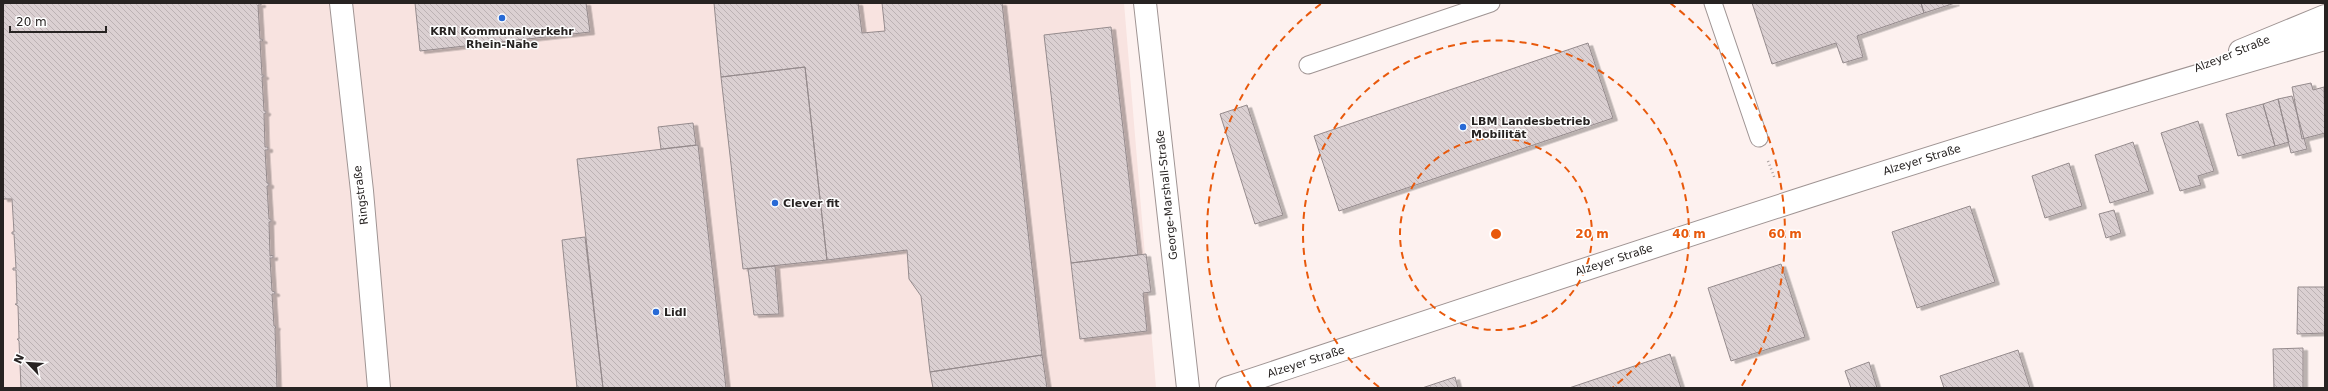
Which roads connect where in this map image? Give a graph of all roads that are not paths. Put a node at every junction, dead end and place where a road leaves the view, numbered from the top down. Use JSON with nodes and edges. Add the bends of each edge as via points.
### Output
{"nodes":[{"id":1,"x":341,"y":3,"type":"edge"},
{"id":2,"x":1146,"y":3,"type":"edge"},
{"id":3,"x":1491,"y":3,"type":"edge"},
{"id":4,"x":1713,"y":3,"type":"edge"},
{"id":5,"x":2325,"y":16,"type":"edge"},
{"id":6,"x":2325,"y":39,"type":"edge"},
{"id":7,"x":1308,"y":65,"type":"dead end"},
{"id":8,"x":2138,"y":92,"type":"junction"},
{"id":9,"x":1759,"y":138,"type":"road end"},
{"id":10,"x":379,"y":388,"type":"edge"},
{"id":11,"x":1188,"y":388,"type":"edge"},
{"id":12,"x":1227,"y":388,"type":"edge"}],
"edges":[{"from":1,"to":10,"type":"main road","name":"Ringstraße","via":[[362,191]]},
{"from":2,"to":11,"type":"main road","name":"George-Marshall-Straße"},
{"from":3,"to":7,"type":"lane"},
{"from":4,"to":9,"type":"lane"},
{"from":5,"to":8,"type":"main road","name":"Alzeyer Straße"},
{"from":6,"to":8,"type":"main road","name":"Alzeyer Straße"},
{"from":8,"to":12,"type":"main road","name":"Alzeyer Straße","via":[[1784,203]]}]}
